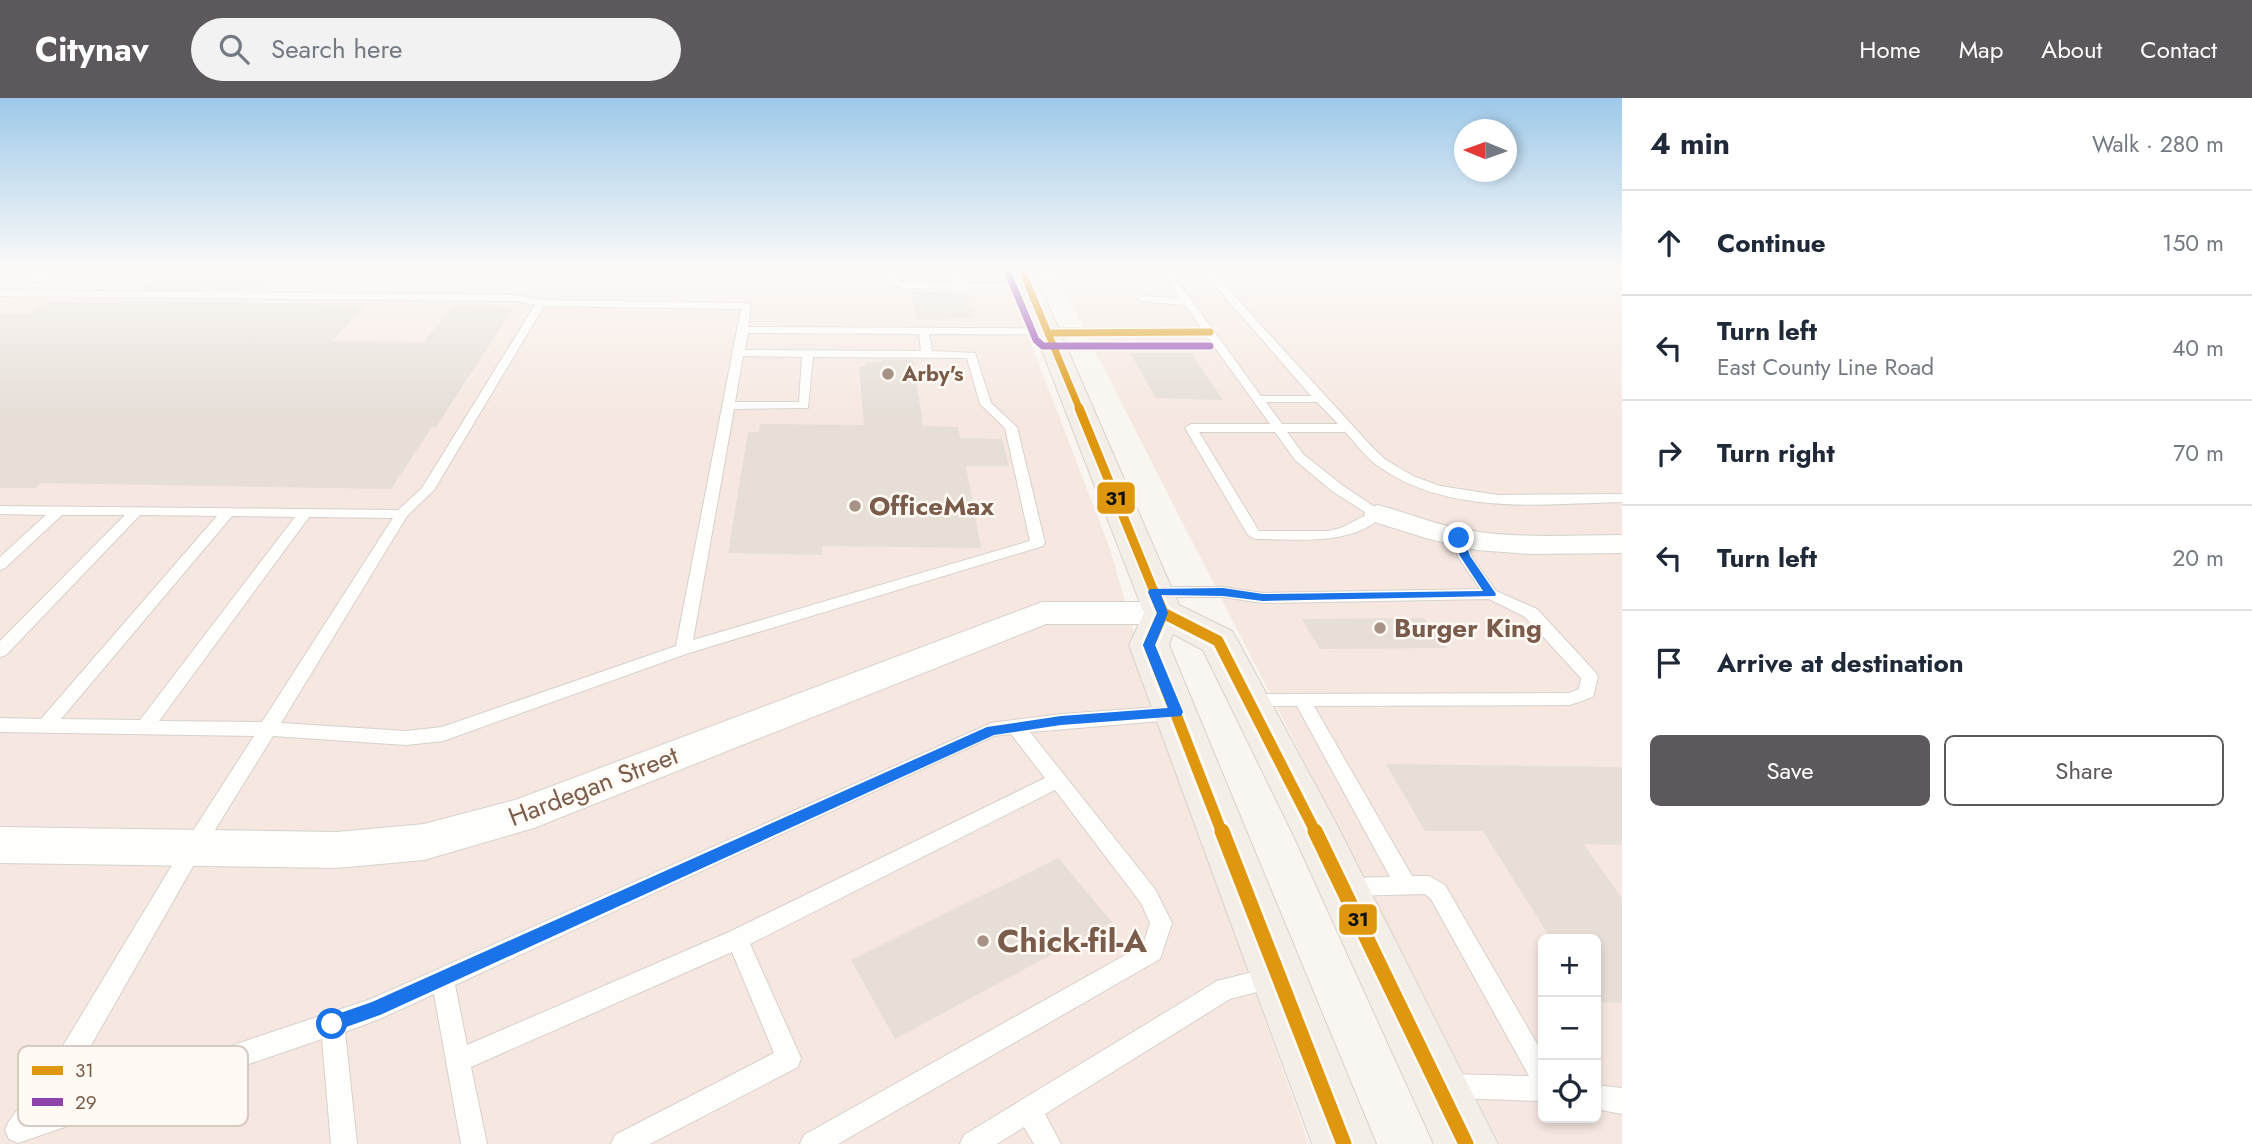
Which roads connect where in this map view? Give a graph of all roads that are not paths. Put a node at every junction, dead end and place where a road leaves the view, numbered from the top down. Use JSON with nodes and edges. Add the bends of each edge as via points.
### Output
{"nodes":[{"id":1,"x":533,"y":317,"type":"edge"},
{"id":2,"x":745,"y":317,"type":"edge"},
{"id":3,"x":1041,"y":317,"type":"edge"},
{"id":4,"x":1199,"y":317,"type":"edge"},
{"id":5,"x":1247,"y":317,"type":"edge"},
{"id":6,"x":743,"y":330,"type":"junction"},
{"id":7,"x":923,"y":331,"type":"junction"},
{"id":8,"x":1048,"y":332,"type":"junction"},
{"id":9,"x":1210,"y":332,"type":"junction"},
{"id":10,"x":739,"y":353,"type":"junction"},
{"id":11,"x":808,"y":353,"type":"junction"},
{"id":12,"x":928,"y":354,"type":"junction"},
{"id":13,"x":1255,"y":399,"type":"junction"},
{"id":14,"x":1320,"y":399,"type":"junction"},
{"id":15,"x":729,"y":405,"type":"junction"},
{"id":16,"x":1349,"y":428,"type":"junction"},
{"id":17,"x":1277,"y":429,"type":"junction"},
{"id":18,"x":1622,"y":498,"type":"edge"},
{"id":19,"x":0,"y":510,"type":"edge"},
{"id":20,"x":59,"y":510,"type":"junction"},
{"id":21,"x":137,"y":511,"type":"junction"},
{"id":22,"x":228,"y":512,"type":"junction"},
{"id":23,"x":304,"y":513,"type":"junction"},
{"id":24,"x":402,"y":514,"type":"junction"},
{"id":25,"x":1378,"y":514,"type":"junction"},
{"id":26,"x":1459,"y":538,"type":"junction"},
{"id":27,"x":1622,"y":544,"type":"edge"},
{"id":28,"x":0,"y":565,"type":"edge"},
{"id":29,"x":1491,"y":594,"type":"junction"},
{"id":30,"x":1158,"y":602,"type":"junction"},
{"id":31,"x":683,"y":649,"type":"junction"},
{"id":32,"x":0,"y":651,"type":"edge"},
{"id":33,"x":1302,"y":699,"type":"junction"},
{"id":34,"x":1248,"y":700,"type":"junction"},
{"id":35,"x":1176,"y":712,"type":"junction"},
{"id":36,"x":0,"y":725,"type":"edge"},
{"id":37,"x":45,"y":726,"type":"junction"},
{"id":38,"x":145,"y":727,"type":"junction"},
{"id":39,"x":1016,"y":727,"type":"junction"},
{"id":40,"x":267,"y":729,"type":"junction"},
{"id":41,"x":1058,"y":780,"type":"junction"},
{"id":42,"x":0,"y":845,"type":"edge"},
{"id":43,"x":193,"y":848,"type":"junction"},
{"id":44,"x":1406,"y":886,"type":"junction"},
{"id":45,"x":1343,"y":887,"type":"junction"},
{"id":46,"x":737,"y":939,"type":"junction"},
{"id":47,"x":1280,"y":976,"type":"junction"},
{"id":48,"x":442,"y":978,"type":"junction"},
{"id":49,"x":332,"y":1024,"type":"junction"},
{"id":50,"x":77,"y":1046,"type":"edge"},
{"id":51,"x":248,"y":1054,"type":"edge"},
{"id":52,"x":458,"y":1061,"type":"junction"},
{"id":53,"x":1538,"y":1068,"type":"edge"},
{"id":54,"x":1438,"y":1086,"type":"junction"},
{"id":55,"x":1538,"y":1089,"type":"edge"},
{"id":56,"x":1601,"y":1098,"type":"edge"},
{"id":57,"x":1622,"y":1101,"type":"edge"},
{"id":58,"x":1027,"y":1111,"type":"junction"},
{"id":59,"x":46,"y":1126,"type":"edge"},
{"id":60,"x":15,"y":1137,"type":"edge"},
{"id":61,"x":344,"y":1144,"type":"edge"},
{"id":62,"x":474,"y":1144,"type":"edge"},
{"id":63,"x":624,"y":1144,"type":"edge"},
{"id":64,"x":813,"y":1144,"type":"edge"},
{"id":65,"x":973,"y":1144,"type":"edge"},
{"id":66,"x":1048,"y":1144,"type":"edge"},
{"id":67,"x":1344,"y":1144,"type":"edge"},
{"id":68,"x":1466,"y":1144,"type":"edge"}],
"edges":[{"from":1,"to":24,"type":"lane","via":[[427,490]]},
{"from":2,"to":6,"type":"lane"},
{"from":3,"to":8,"type":"main road"},
{"from":4,"to":9,"type":"lane"},
{"from":5,"to":14,"type":"lane"},
{"from":6,"to":7,"type":"lane"},
{"from":6,"to":10,"type":"lane"},
{"from":7,"to":8,"type":"lane"},
{"from":7,"to":12,"type":"lane"},
{"from":8,"to":9,"type":"lane"},
{"from":8,"to":30,"type":"main road"},
{"from":9,"to":13,"type":"lane"},
{"from":10,"to":11,"type":"lane"},
{"from":10,"to":15,"type":"lane"},
{"from":11,"to":12,"type":"lane"},
{"from":11,"to":15,"type":"lane","via":[[804,406]]},
{"from":12,"to":31,"type":"lane","via":[[971,355],[986,404],[1011,426],[1038,543]]},
{"from":13,"to":14,"type":"lane"},
{"from":13,"to":17,"type":"lane"},
{"from":14,"to":16,"type":"lane"},
{"from":15,"to":31,"type":"lane"},
{"from":16,"to":17,"type":"lane"},
{"from":16,"to":18,"type":"lane","via":[[1382,463],[1435,489],[1483,498]]},
{"from":17,"to":25,"type":"lane","via":[[1299,457]]},
{"from":17,"to":25,"type":"lane","via":[[1191,428],[1255,535],[1328,536]]},
{"from":19,"to":20,"type":"lane"},
{"from":20,"to":21,"type":"lane"},
{"from":20,"to":28,"type":"lane"},
{"from":21,"to":22,"type":"lane"},
{"from":21,"to":32,"type":"lane"},
{"from":22,"to":23,"type":"lane"},
{"from":22,"to":37,"type":"lane"},
{"from":23,"to":24,"type":"lane"},
{"from":23,"to":38,"type":"lane"},
{"from":24,"to":40,"type":"lane"},
{"from":25,"to":26,"type":"street"},
{"from":26,"to":27,"type":"street","via":[[1514,544]]},
{"from":26,"to":29,"type":"lane","via":[[1465,556]]},
{"from":29,"to":30,"type":"lane","via":[[1263,598],[1223,592]]},
{"from":29,"to":33,"type":"lane","via":[[1531,613],[1590,677],[1587,693],[1570,699]]},
{"from":30,"to":34,"type":"main road","via":[[1218,641]]},
{"from":30,"to":35,"type":"main road","via":[[1149,645]]},
{"from":30,"to":43,"type":"street","name":"Hardegan Street","via":[[1042,613],[519,816],[447,837],[362,849]]},
{"from":31,"to":40,"type":"lane","via":[[443,734],[407,738]]},
{"from":33,"to":34,"type":"lane"},
{"from":33,"to":44,"type":"lane"},
{"from":34,"to":45,"type":"main road"},
{"from":35,"to":39,"type":"lane"},
{"from":35,"to":47,"type":"main road"},
{"from":36,"to":37,"type":"lane"},
{"from":37,"to":38,"type":"lane"},
{"from":38,"to":40,"type":"lane"},
{"from":39,"to":41,"type":"lane"},
{"from":39,"to":48,"type":"lane","via":[[992,730]]},
{"from":40,"to":43,"type":"lane"},
{"from":41,"to":46,"type":"lane"},
{"from":41,"to":64,"type":"lane","via":[[1148,896],[1161,923],[1152,952]]},
{"from":42,"to":43,"type":"street","name":"Hardegan Street"},
{"from":43,"to":50,"type":"lane"},
{"from":44,"to":45,"type":"lane"},
{"from":44,"to":53,"type":"lane","via":[[1429,885],[1438,892]]},
{"from":45,"to":54,"type":"main road"},
{"from":46,"to":52,"type":"lane"},
{"from":46,"to":63,"type":"lane","via":[[789,1058]]},
{"from":47,"to":58,"type":"lane","via":[[1226,989]]},
{"from":47,"to":67,"type":"main road"},
{"from":48,"to":49,"type":"lane"},
{"from":48,"to":52,"type":"lane"},
{"from":49,"to":51,"type":"lane"},
{"from":49,"to":61,"type":"lane"},
{"from":52,"to":62,"type":"lane"},
{"from":54,"to":55,"type":"lane"},
{"from":54,"to":68,"type":"main road"},
{"from":56,"to":57,"type":"lane"},
{"from":58,"to":65,"type":"lane"},
{"from":58,"to":66,"type":"lane"},
{"from":59,"to":60,"type":"lane"}]}
